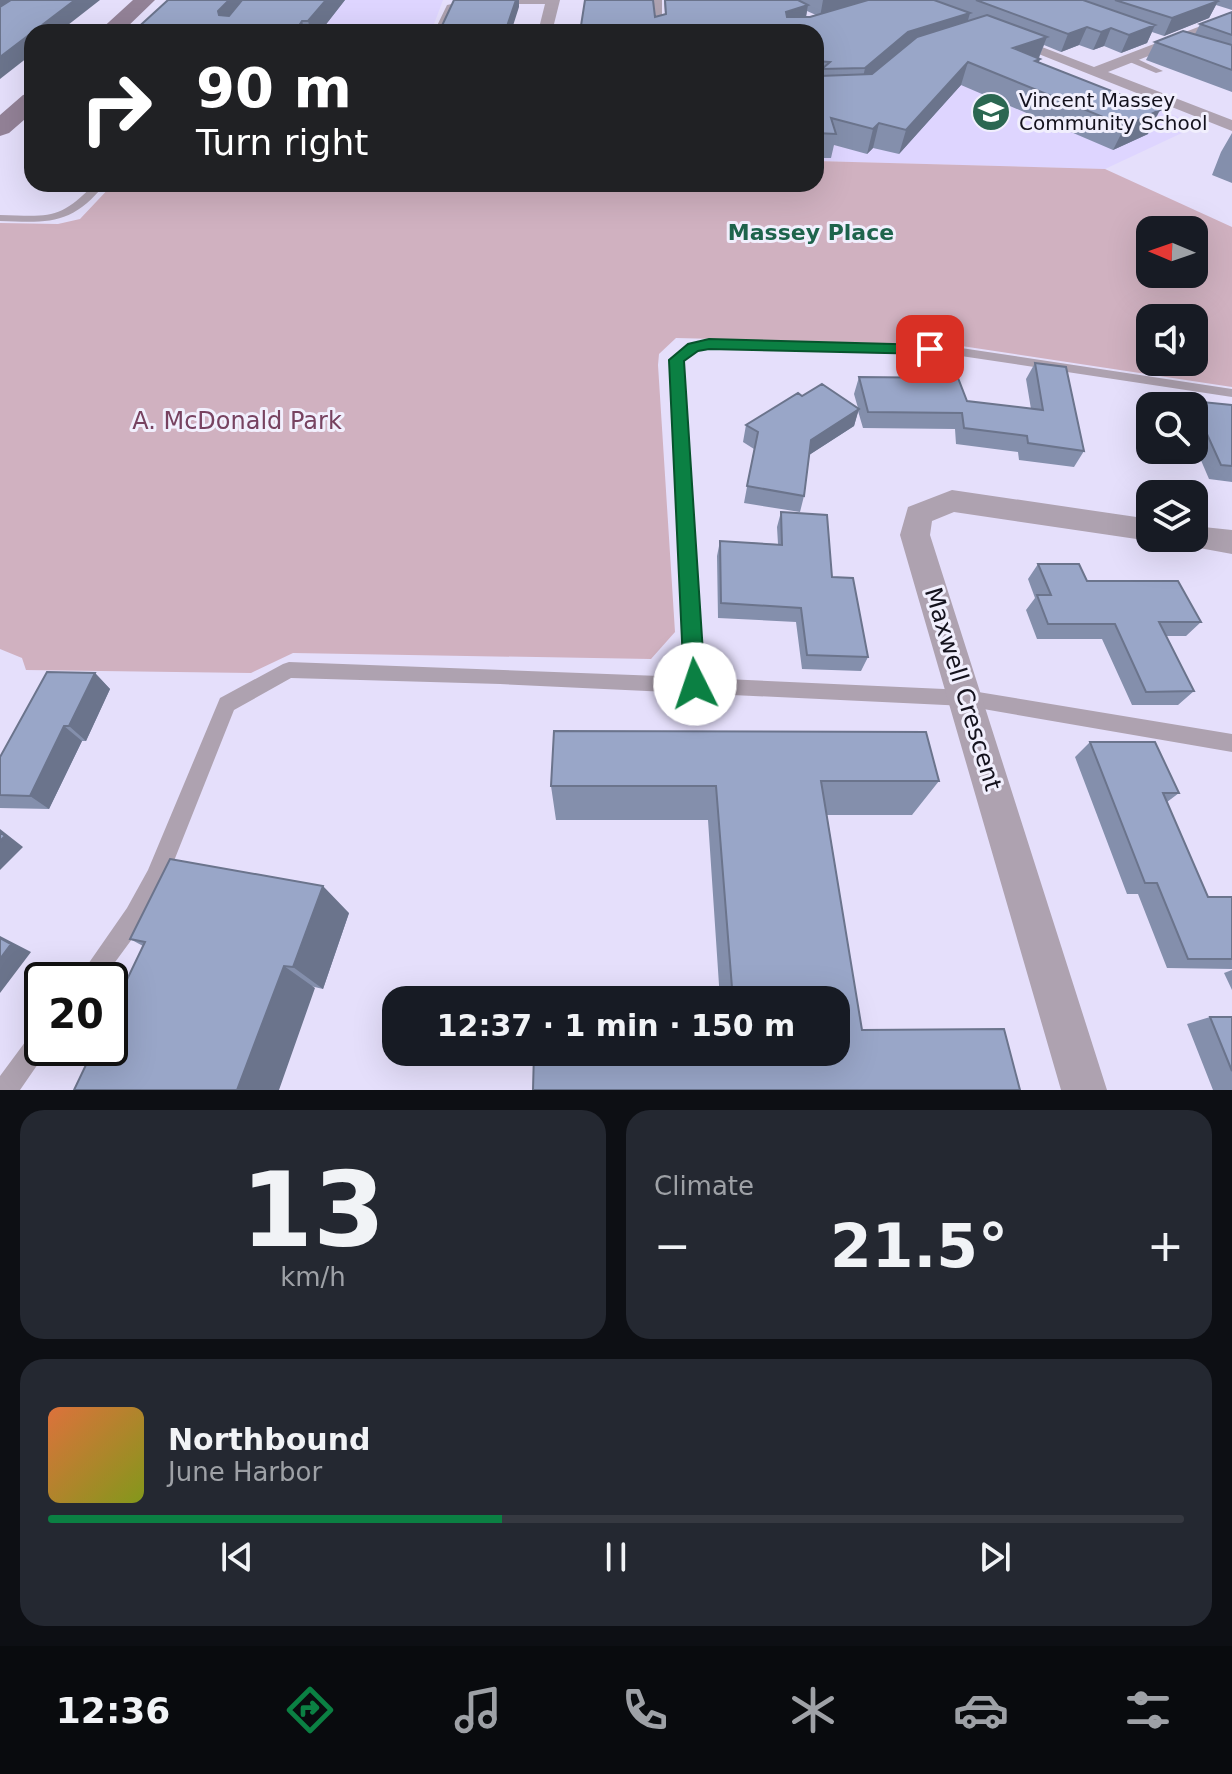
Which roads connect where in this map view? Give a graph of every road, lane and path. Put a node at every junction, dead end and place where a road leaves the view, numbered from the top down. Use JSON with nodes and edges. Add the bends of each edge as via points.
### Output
{"nodes":[{"id":1,"x":145,"y":0,"type":"edge"},
{"id":2,"x":658,"y":0,"type":"edge"},
{"id":3,"x":552,"y":1,"type":"edge"},
{"id":4,"x":1205,"y":10,"type":"edge"},
{"id":5,"x":1232,"y":18,"type":"edge"},
{"id":6,"x":118,"y":24,"type":"edge"},
{"id":7,"x":442,"y":24,"type":"edge"},
{"id":8,"x":547,"y":24,"type":"edge"},
{"id":9,"x":658,"y":24,"type":"edge"},
{"id":10,"x":985,"y":31,"type":"edge"},
{"id":11,"x":1163,"y":41,"type":"junction"},
{"id":12,"x":1188,"y":47,"type":"edge"},
{"id":13,"x":1128,"y":58,"type":"junction"},
{"id":14,"x":1159,"y":71,"type":"dead end"},
{"id":15,"x":1094,"y":72,"type":"junction"},
{"id":16,"x":24,"y":107,"type":"edge"},
{"id":17,"x":1232,"y":126,"type":"edge"},
{"id":18,"x":0,"y":128,"type":"edge"},
{"id":19,"x":93,"y":192,"type":"edge"},
{"id":20,"x":0,"y":218,"type":"edge"},
{"id":21,"x":1232,"y":393,"type":"edge"},
{"id":22,"x":1136,"y":528,"type":"edge"},
{"id":23,"x":1208,"y":539,"type":"edge"},
{"id":24,"x":1232,"y":542,"type":"edge"},
{"id":25,"x":695,"y":684,"type":"junction"},
{"id":26,"x":966,"y":698,"type":"junction"},
{"id":27,"x":1232,"y":743,"type":"edge"},
{"id":28,"x":101,"y":962,"type":"edge"},
{"id":29,"x":24,"y":1063,"type":"edge"},
{"id":30,"x":5,"y":1090,"type":"edge"},
{"id":31,"x":1084,"y":1090,"type":"edge"}],
"edges":[{"from":1,"to":6,"type":"main road"},
{"from":2,"to":9,"type":"lane"},
{"from":3,"to":7,"type":"lane","via":[[458,3]]},
{"from":3,"to":8,"type":"street"},
{"from":4,"to":5,"type":"street"},
{"from":5,"to":11,"type":"street"},
{"from":10,"to":15,"type":"street"},
{"from":11,"to":12,"type":"lane"},
{"from":11,"to":13,"type":"street"},
{"from":13,"to":14,"type":"lane"},
{"from":13,"to":15,"type":"street"},
{"from":15,"to":17,"type":"street"},
{"from":16,"to":18,"type":"main road"},
{"from":19,"to":20,"type":"lane","via":[[66,216]]},
{"from":21,"to":25,"type":"lane","via":[[961,352],[693,347],[676,360]]},
{"from":22,"to":26,"type":"street","name":"Maxwell Crescent","via":[[952,501],[918,515],[915,535]]},
{"from":23,"to":24,"type":"street"},
{"from":25,"to":26,"type":"lane"},
{"from":25,"to":28,"type":"lane","via":[[289,670],[227,704],[156,878]]},
{"from":26,"to":27,"type":"lane"},
{"from":26,"to":31,"type":"street","name":"Maxwell Crescent"},
{"from":29,"to":30,"type":"lane"}]}
